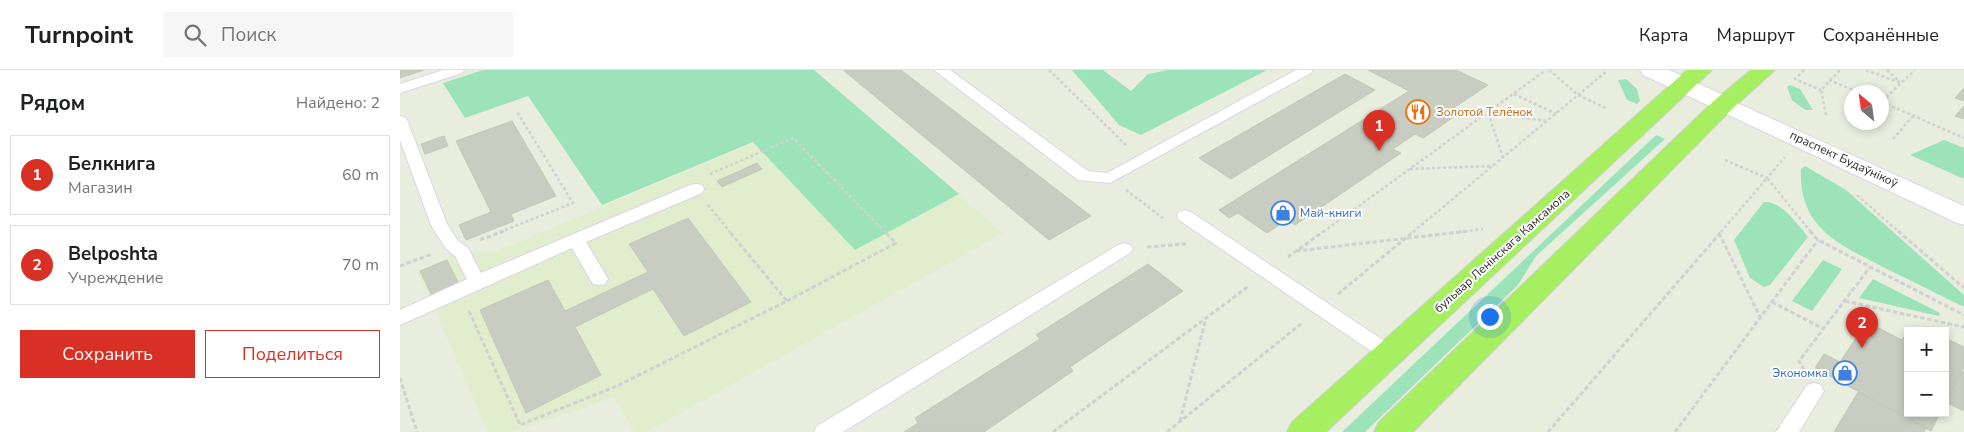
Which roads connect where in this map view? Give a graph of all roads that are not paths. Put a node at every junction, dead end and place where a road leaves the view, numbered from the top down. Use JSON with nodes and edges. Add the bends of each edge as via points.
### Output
{"nodes":[{"id":1,"x":457,"y":70,"type":"edge"},
{"id":2,"x":941,"y":70,"type":"edge"},
{"id":3,"x":1306,"y":70,"type":"edge"},
{"id":4,"x":1651,"y":70,"type":"edge"},
{"id":5,"x":1764,"y":70,"type":"edge"},
{"id":6,"x":1691,"y":77,"type":"edge"},
{"id":7,"x":400,"y":89,"type":"edge"},
{"id":8,"x":1724,"y":104,"type":"junction"},
{"id":9,"x":400,"y":120,"type":"edge"},
{"id":10,"x":696,"y":190,"type":"road end"},
{"id":11,"x":1185,"y":216,"type":"dead end"},
{"id":12,"x":1964,"y":216,"type":"edge"},
{"id":13,"x":576,"y":240,"type":"junction"},
{"id":14,"x":1124,"y":249,"type":"road end"},
{"id":15,"x":599,"y":279,"type":"dead end"},
{"id":16,"x":477,"y":282,"type":"junction"},
{"id":17,"x":400,"y":318,"type":"edge"},
{"id":18,"x":1388,"y":353,"type":"junction"},
{"id":19,"x":1814,"y":391,"type":"road end"},
{"id":20,"x":825,"y":432,"type":"edge"},
{"id":21,"x":1304,"y":432,"type":"edge"},
{"id":22,"x":1391,"y":432,"type":"edge"},
{"id":23,"x":1787,"y":432,"type":"edge"}],
"edges":[{"from":1,"to":7,"type":"lane"},
{"from":2,"to":3,"type":"lane","via":[[1084,176],[1110,178]]},
{"from":4,"to":6,"type":"street","name":"праспект Будаўнікоў"},
{"from":5,"to":8,"type":"main road"},
{"from":6,"to":8,"type":"street","name":"праспект Будаўнікоў"},
{"from":6,"to":18,"type":"main road","name":"бульвар Ленінскага Камсамола"},
{"from":8,"to":12,"type":"street","name":"праспект Будаўнікоў"},
{"from":8,"to":22,"type":"main road"},
{"from":9,"to":16,"type":"lane","via":[[439,225],[452,245],[459,249]]},
{"from":10,"to":13,"type":"lane"},
{"from":11,"to":18,"type":"lane"},
{"from":13,"to":15,"type":"lane"},
{"from":13,"to":16,"type":"lane"},
{"from":14,"to":20,"type":"lane"},
{"from":16,"to":17,"type":"lane"},
{"from":18,"to":21,"type":"main road","name":"бульвар Ленінскага Камсамола"},
{"from":19,"to":23,"type":"lane"}]}
